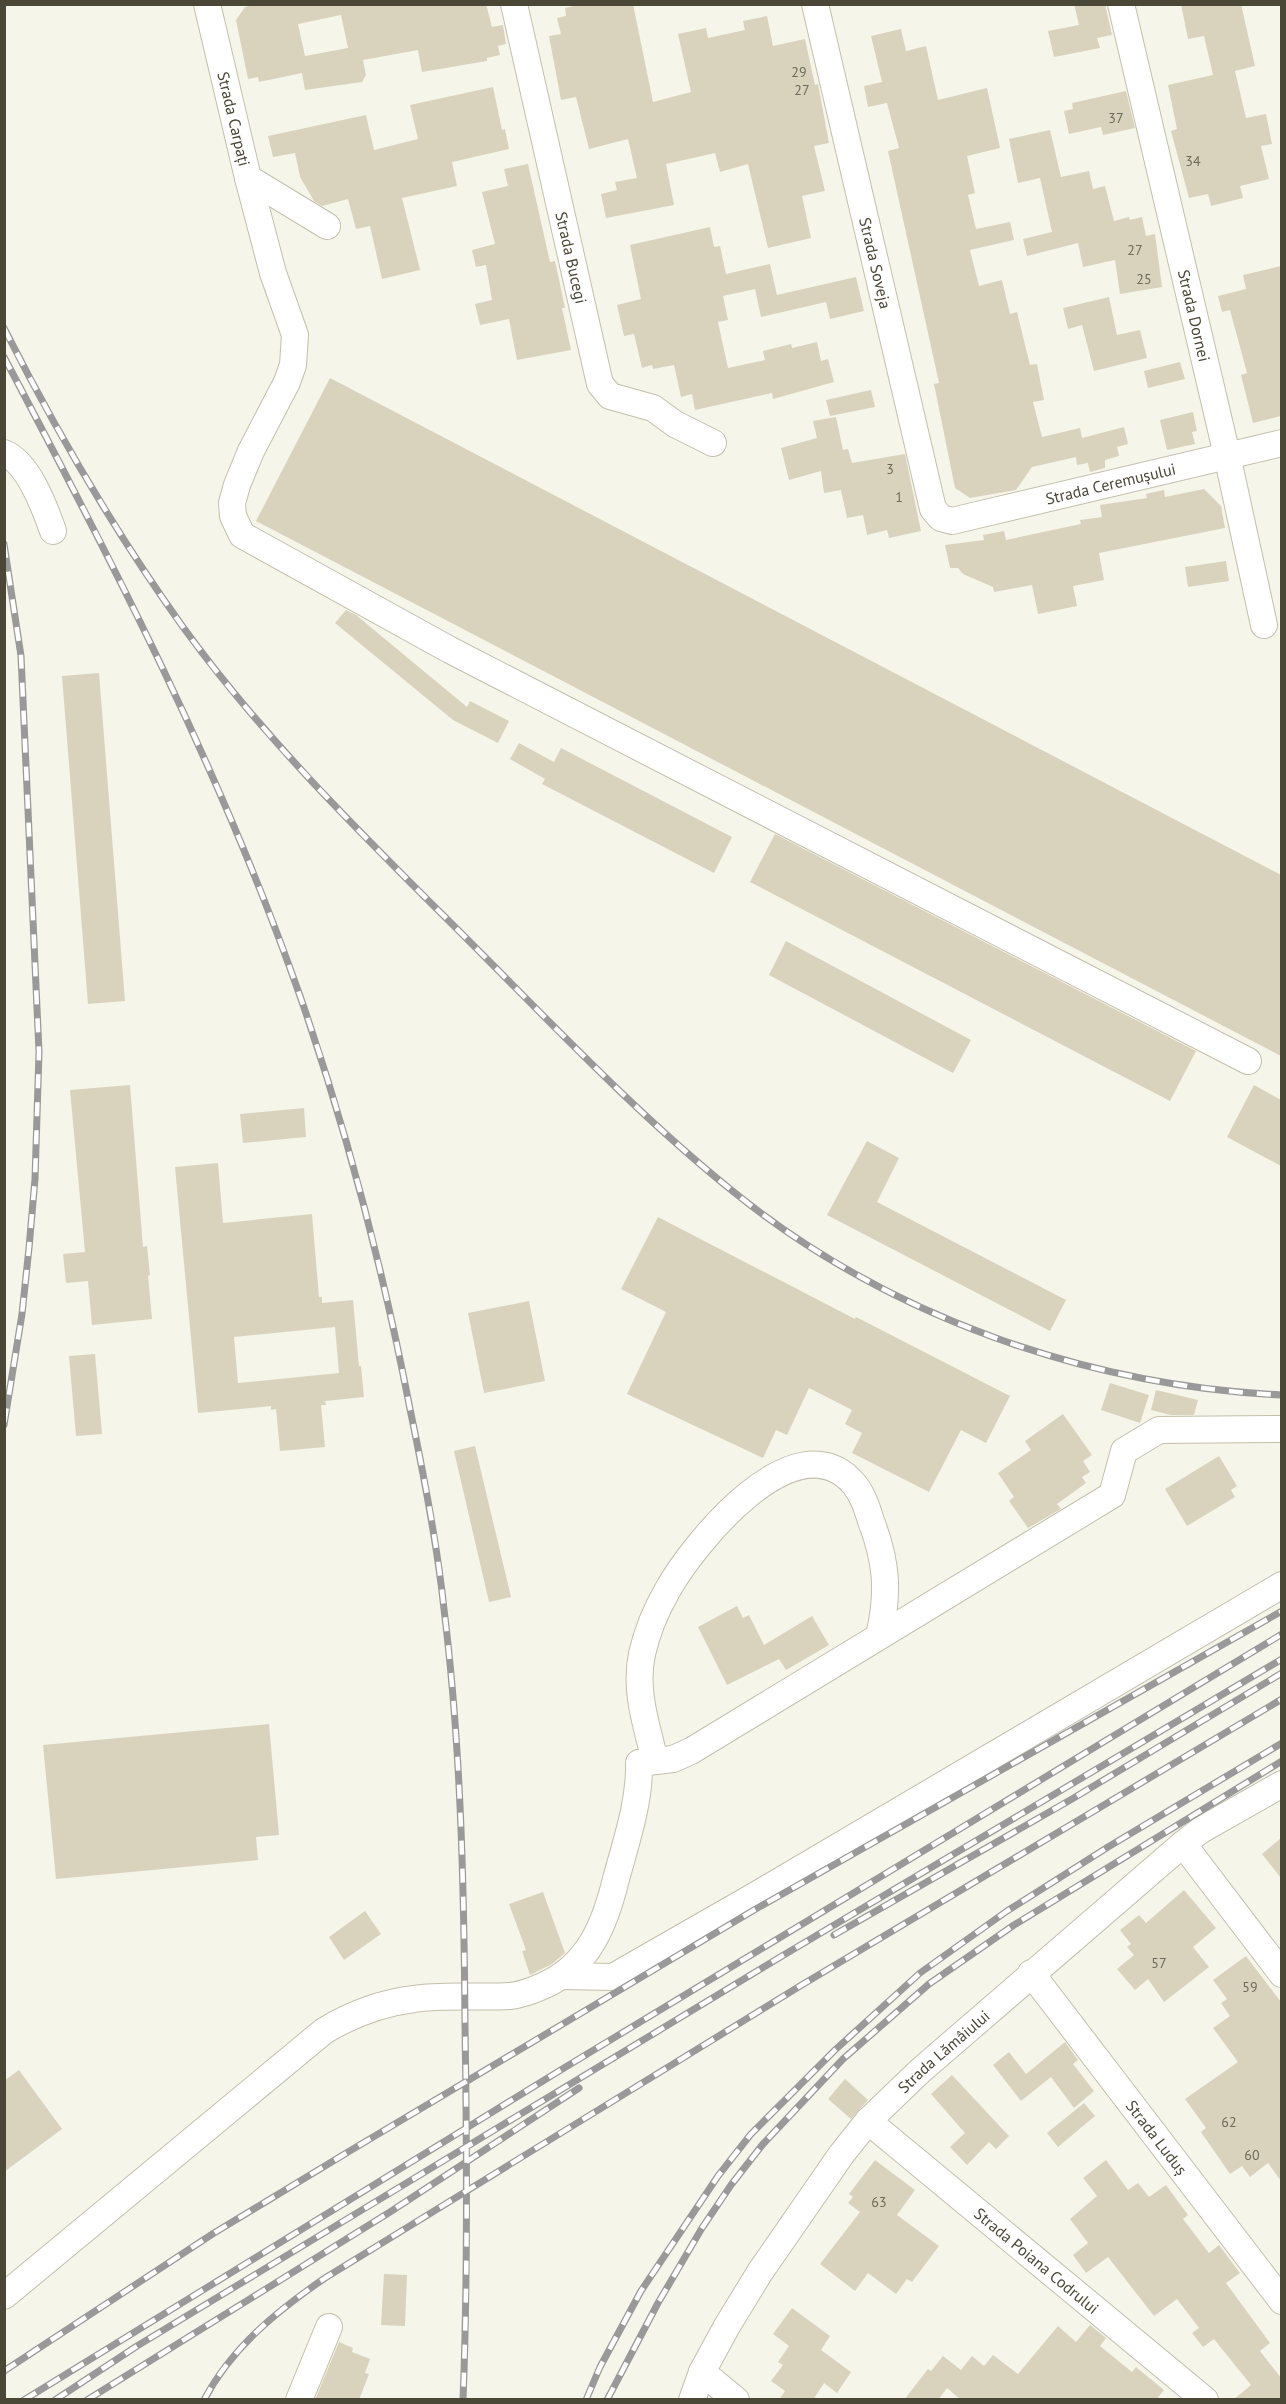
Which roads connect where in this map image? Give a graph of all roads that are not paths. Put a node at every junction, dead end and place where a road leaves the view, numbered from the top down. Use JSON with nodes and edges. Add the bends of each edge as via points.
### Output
{"nodes":[{"id":1,"x":207,"y":4,"type":"edge"},
{"id":2,"x":514,"y":4,"type":"edge"},
{"id":3,"x":815,"y":4,"type":"edge"},
{"id":4,"x":1121,"y":4,"type":"edge"},
{"id":5,"x":248,"y":178,"type":"junction"},
{"id":6,"x":327,"y":226,"type":"dead end"},
{"id":7,"x":713,"y":442,"type":"dead end"},
{"id":8,"x":1281,"y":443,"type":"edge"},
{"id":9,"x":4,"y":453,"type":"edge"},
{"id":10,"x":1227,"y":455,"type":"junction"},
{"id":11,"x":941,"y":518,"type":"joint"},
{"id":12,"x":53,"y":531,"type":"dead end"},
{"id":13,"x":1264,"y":625,"type":"dead end"},
{"id":14,"x":1248,"y":1061,"type":"dead end"},
{"id":15,"x":1281,"y":1429,"type":"edge"},
{"id":16,"x":1281,"y":1586,"type":"edge"},
{"id":17,"x":879,"y":1636,"type":"junction"},
{"id":18,"x":655,"y":1761,"type":"junction"},
{"id":19,"x":1281,"y":1784,"type":"edge"},
{"id":20,"x":1183,"y":1844,"type":"junction"},
{"id":21,"x":1031,"y":1973,"type":"junction"},
{"id":22,"x":1281,"y":1974,"type":"edge"},
{"id":23,"x":562,"y":1976,"type":"junction"},
{"id":24,"x":868,"y":2121,"type":"junction"},
{"id":25,"x":4,"y":2296,"type":"edge"},
{"id":26,"x":1281,"y":2301,"type":"edge"},
{"id":27,"x":329,"y":2327,"type":"dead end"},
{"id":28,"x":702,"y":2372,"type":"junction"},
{"id":29,"x":299,"y":2400,"type":"edge"},
{"id":30,"x":692,"y":2400,"type":"edge"},
{"id":31,"x":736,"y":2400,"type":"edge"},
{"id":32,"x":1206,"y":2400,"type":"edge"}],
"edges":[{"from":1,"to":5,"type":"street","name":"Strada Carpați"},
{"from":2,"to":7,"type":"street","name":"Strada Bucegi","via":[[600,384],[610,396],[653,408],[675,424]]},
{"from":3,"to":11,"type":"street","name":"Strada Soveja","via":[[933,509]]},
{"from":4,"to":10,"type":"street","name":"Strada Dornei"},
{"from":5,"to":6,"type":"street","name":"Strada Carpați"},
{"from":5,"to":14,"type":"street","via":[[273,273],[295,335],[287,382],[251,451],[232,503],[242,535],[450,650]]},
{"from":8,"to":10,"type":"street","name":"Strada Ceremușului"},
{"from":9,"to":12,"type":"street","via":[[27,474]]},
{"from":10,"to":11,"type":"street","name":"Strada Ceremușului","via":[[952,521]]},
{"from":10,"to":13,"type":"street","name":"Strada Dornei"},
{"from":15,"to":17,"type":"street","via":[[1159,1430],[1124,1451],[1112,1495]]},
{"from":16,"to":23,"type":"street","via":[[613,1977]]},
{"from":17,"to":18,"type":"street","via":[[691,1751]]},
{"from":17,"to":18,"type":"street","via":[[886,1598],[886,1566],[866,1506],[854,1484],[825,1467],[806,1465],[766,1481],[705,1535],[656,1612],[639,1673],[642,1708]]},
{"from":18,"to":23,"type":"street","via":[[639,1763],[636,1802],[603,1922],[584,1955]]},
{"from":19,"to":20,"type":"street","name":"Strada Lămâiului"},
{"from":20,"to":21,"type":"street","name":"Strada Lămâiului"},
{"from":20,"to":22,"type":"street"},
{"from":21,"to":24,"type":"street","name":"Strada Lămâiului"},
{"from":21,"to":26,"type":"street","name":"Strada Luduș"},
{"from":23,"to":25,"type":"street","via":[[532,1991],[513,1995],[416,1998],[348,2017],[324,2031]]},
{"from":24,"to":28,"type":"street","name":"Strada Lămâiului","via":[[760,2272]]},
{"from":24,"to":32,"type":"street","name":"Strada Poiana Codrului"},
{"from":27,"to":29,"type":"street"},
{"from":28,"to":30,"type":"street","name":"Strada Lămâiului"},
{"from":28,"to":31,"type":"street"}]}
